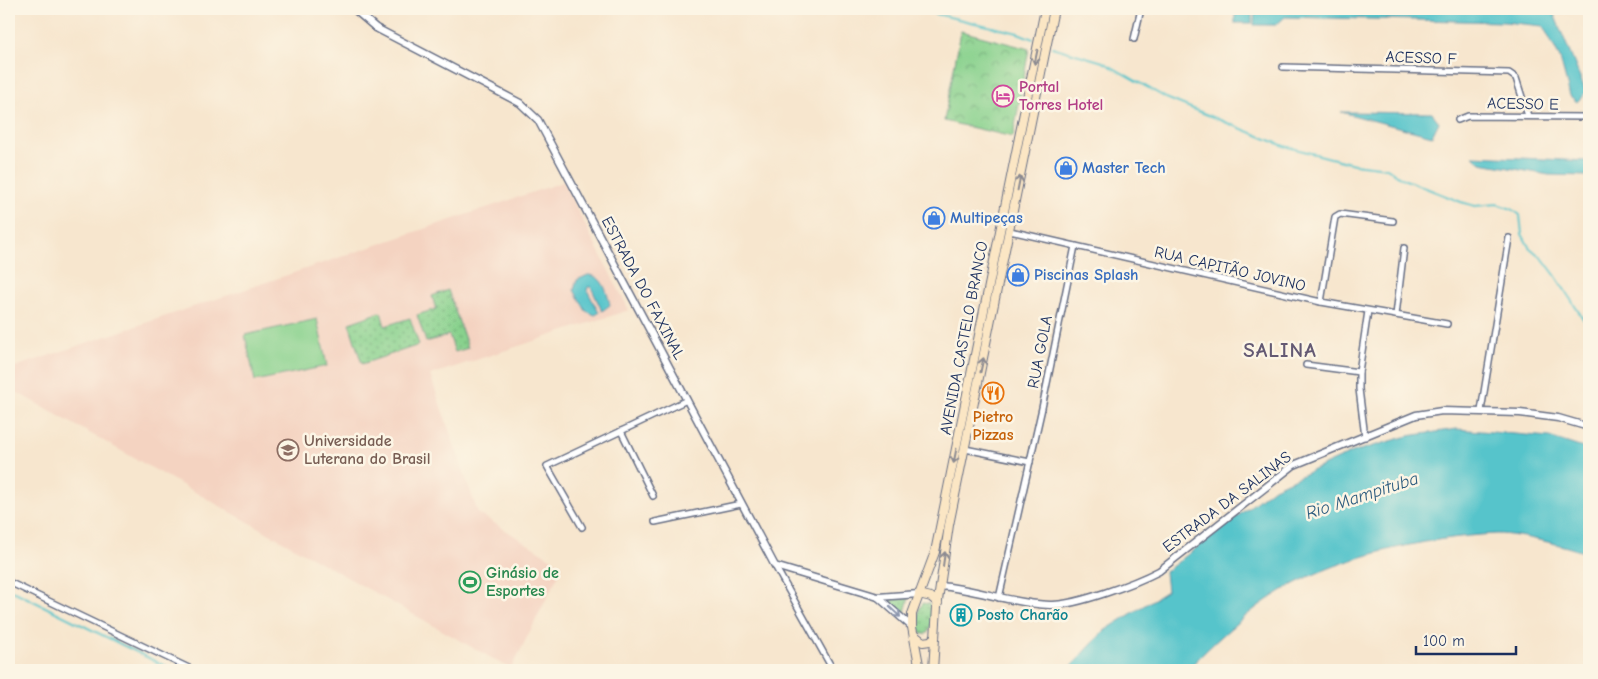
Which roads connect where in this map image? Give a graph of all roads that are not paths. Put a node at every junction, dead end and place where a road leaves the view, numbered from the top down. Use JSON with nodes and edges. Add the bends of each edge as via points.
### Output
{"nodes":[{"id":1,"x":354,"y":9,"type":"edge"},
{"id":2,"x":1045,"y":9,"type":"edge"},
{"id":3,"x":1054,"y":9,"type":"edge"},
{"id":4,"x":1141,"y":9,"type":"edge"},
{"id":5,"x":1134,"y":39,"type":"dead end"},
{"id":6,"x":1283,"y":67,"type":"dead end"},
{"id":7,"x":1528,"y":116,"type":"junction"},
{"id":8,"x":1589,"y":117,"type":"edge"},
{"id":9,"x":1458,"y":120,"type":"dead end"},
{"id":10,"x":1393,"y":221,"type":"dead end"},
{"id":11,"x":1010,"y":231,"type":"junction"},
{"id":12,"x":1509,"y":238,"type":"dead end"},
{"id":13,"x":1075,"y":246,"type":"junction"},
{"id":14,"x":1404,"y":248,"type":"dead end"},
{"id":15,"x":1320,"y":302,"type":"junction"},
{"id":16,"x":1368,"y":311,"type":"junction"},
{"id":17,"x":1396,"y":315,"type":"junction"},
{"id":18,"x":1447,"y":324,"type":"dead end"},
{"id":19,"x":1306,"y":365,"type":"dead end"},
{"id":20,"x":1359,"y":372,"type":"junction"},
{"id":21,"x":686,"y":400,"type":"junction"},
{"id":22,"x":1481,"y":411,"type":"junction"},
{"id":23,"x":1589,"y":426,"type":"edge"},
{"id":24,"x":621,"y":431,"type":"junction"},
{"id":25,"x":1365,"y":437,"type":"junction"},
{"id":26,"x":965,"y":450,"type":"junction"},
{"id":27,"x":1030,"y":462,"type":"junction"},
{"id":28,"x":653,"y":496,"type":"dead end"},
{"id":29,"x":741,"y":504,"type":"junction"},
{"id":30,"x":655,"y":522,"type":"dead end"},
{"id":31,"x":582,"y":527,"type":"dead end"},
{"id":32,"x":775,"y":566,"type":"junction"},
{"id":33,"x":9,"y":582,"type":"edge"},
{"id":34,"x":940,"y":586,"type":"junction"},
{"id":35,"x":921,"y":591,"type":"junction"},
{"id":36,"x":878,"y":597,"type":"junction"},
{"id":37,"x":999,"y":598,"type":"junction"},
{"id":38,"x":938,"y":603,"type":"junction"},
{"id":39,"x":912,"y":630,"type":"junction"},
{"id":40,"x":935,"y":637,"type":"junction"},
{"id":41,"x":193,"y":670,"type":"edge"},
{"id":42,"x":834,"y":670,"type":"edge"},
{"id":43,"x":920,"y":670,"type":"edge"},
{"id":44,"x":933,"y":670,"type":"edge"}],
"edges":[{"from":1,"to":21,"type":"street","name":"ESTRADA DO FAXINAL","via":[[376,28],[530,110],[563,166]]},
{"from":2,"to":35,"type":"main road","name":"AVENIDA CASTELO BRANCO","one_way":true,"via":[[942,521]]},
{"from":11,"to":3,"type":"main road","name":"AVENIDA CASTELO BRANCO","one_way":true},
{"from":4,"to":5,"type":"street"},
{"from":6,"to":7,"type":"street","name":"ACESSO F","via":[[1509,73],[1516,78]]},
{"from":7,"to":8,"type":"street","name":"ACESSO E"},
{"from":7,"to":9,"type":"street","name":"ACESSO E","via":[[1468,116]]},
{"from":10,"to":15,"type":"street","via":[[1340,214],[1334,217]]},
{"from":11,"to":13,"type":"street","name":"RUA CAPITÃO JOVINO"},
{"from":26,"to":11,"type":"main road","name":"AVENIDA CASTELO BRANCO","one_way":true},
{"from":12,"to":22,"type":"street"},
{"from":13,"to":15,"type":"street","name":"RUA CAPITÃO JOVINO"},
{"from":13,"to":27,"type":"street","name":"RUA GOLA"},
{"from":14,"to":17,"type":"street"},
{"from":15,"to":16,"type":"street","name":"RUA CAPITÃO JOVINO"},
{"from":16,"to":17,"type":"street","name":"RUA CAPITÃO JOVINO"},
{"from":16,"to":20,"type":"street"},
{"from":17,"to":18,"type":"street","name":"RUA CAPITÃO JOVINO"},
{"from":19,"to":20,"type":"street"},
{"from":20,"to":25,"type":"street"},
{"from":21,"to":24,"type":"street"},
{"from":21,"to":29,"type":"street","name":"ESTRADA DO FAXINAL"},
{"from":22,"to":23,"type":"street","name":"ESTRADA DA SALINAS","via":[[1558,418]]},
{"from":22,"to":25,"type":"street","name":"ESTRADA DA SALINAS","via":[[1416,415]]},
{"from":24,"to":28,"type":"street"},
{"from":24,"to":31,"type":"street","via":[[547,466]]},
{"from":25,"to":37,"type":"street","name":"ESTRADA DA SALINAS","via":[[1294,465],[1159,571],[1135,583],[1057,604]]},
{"from":26,"to":27,"type":"street"},
{"from":34,"to":26,"type":"main road","name":"AVENIDA CASTELO BRANCO","one_way":true},
{"from":27,"to":37,"type":"street","name":"RUA GOLA"},
{"from":29,"to":30,"type":"street"},
{"from":29,"to":32,"type":"street","name":"ESTRADA DO FAXINAL"},
{"from":32,"to":36,"type":"street"},
{"from":32,"to":42,"type":"street"},
{"from":33,"to":41,"type":"street"},
{"from":34,"to":35,"type":"main road"},
{"from":34,"to":37,"type":"street","name":"ESTRADA DA SALINAS"},
{"from":34,"to":38,"type":"main road","name":"AVENIDA CASTELO BRANCO"},
{"from":35,"to":36,"type":"street"},
{"from":35,"to":38,"type":"main road"},
{"from":35,"to":39,"type":"main road","name":"AVENIDA CASTELO BRANCO","via":[[912,614]]},
{"from":36,"to":39,"type":"street","one_way":true},
{"from":38,"to":40,"type":"main road","name":"AVENIDA CASTELO BRANCO"},
{"from":39,"to":40,"type":"main road","via":[[917,640],[923,642],[930,642]]},
{"from":39,"to":43,"type":"main road","name":"AVENIDA CASTELO BRANCO"},
{"from":40,"to":44,"type":"main road","name":"AVENIDA CASTELO BRANCO"}]}
